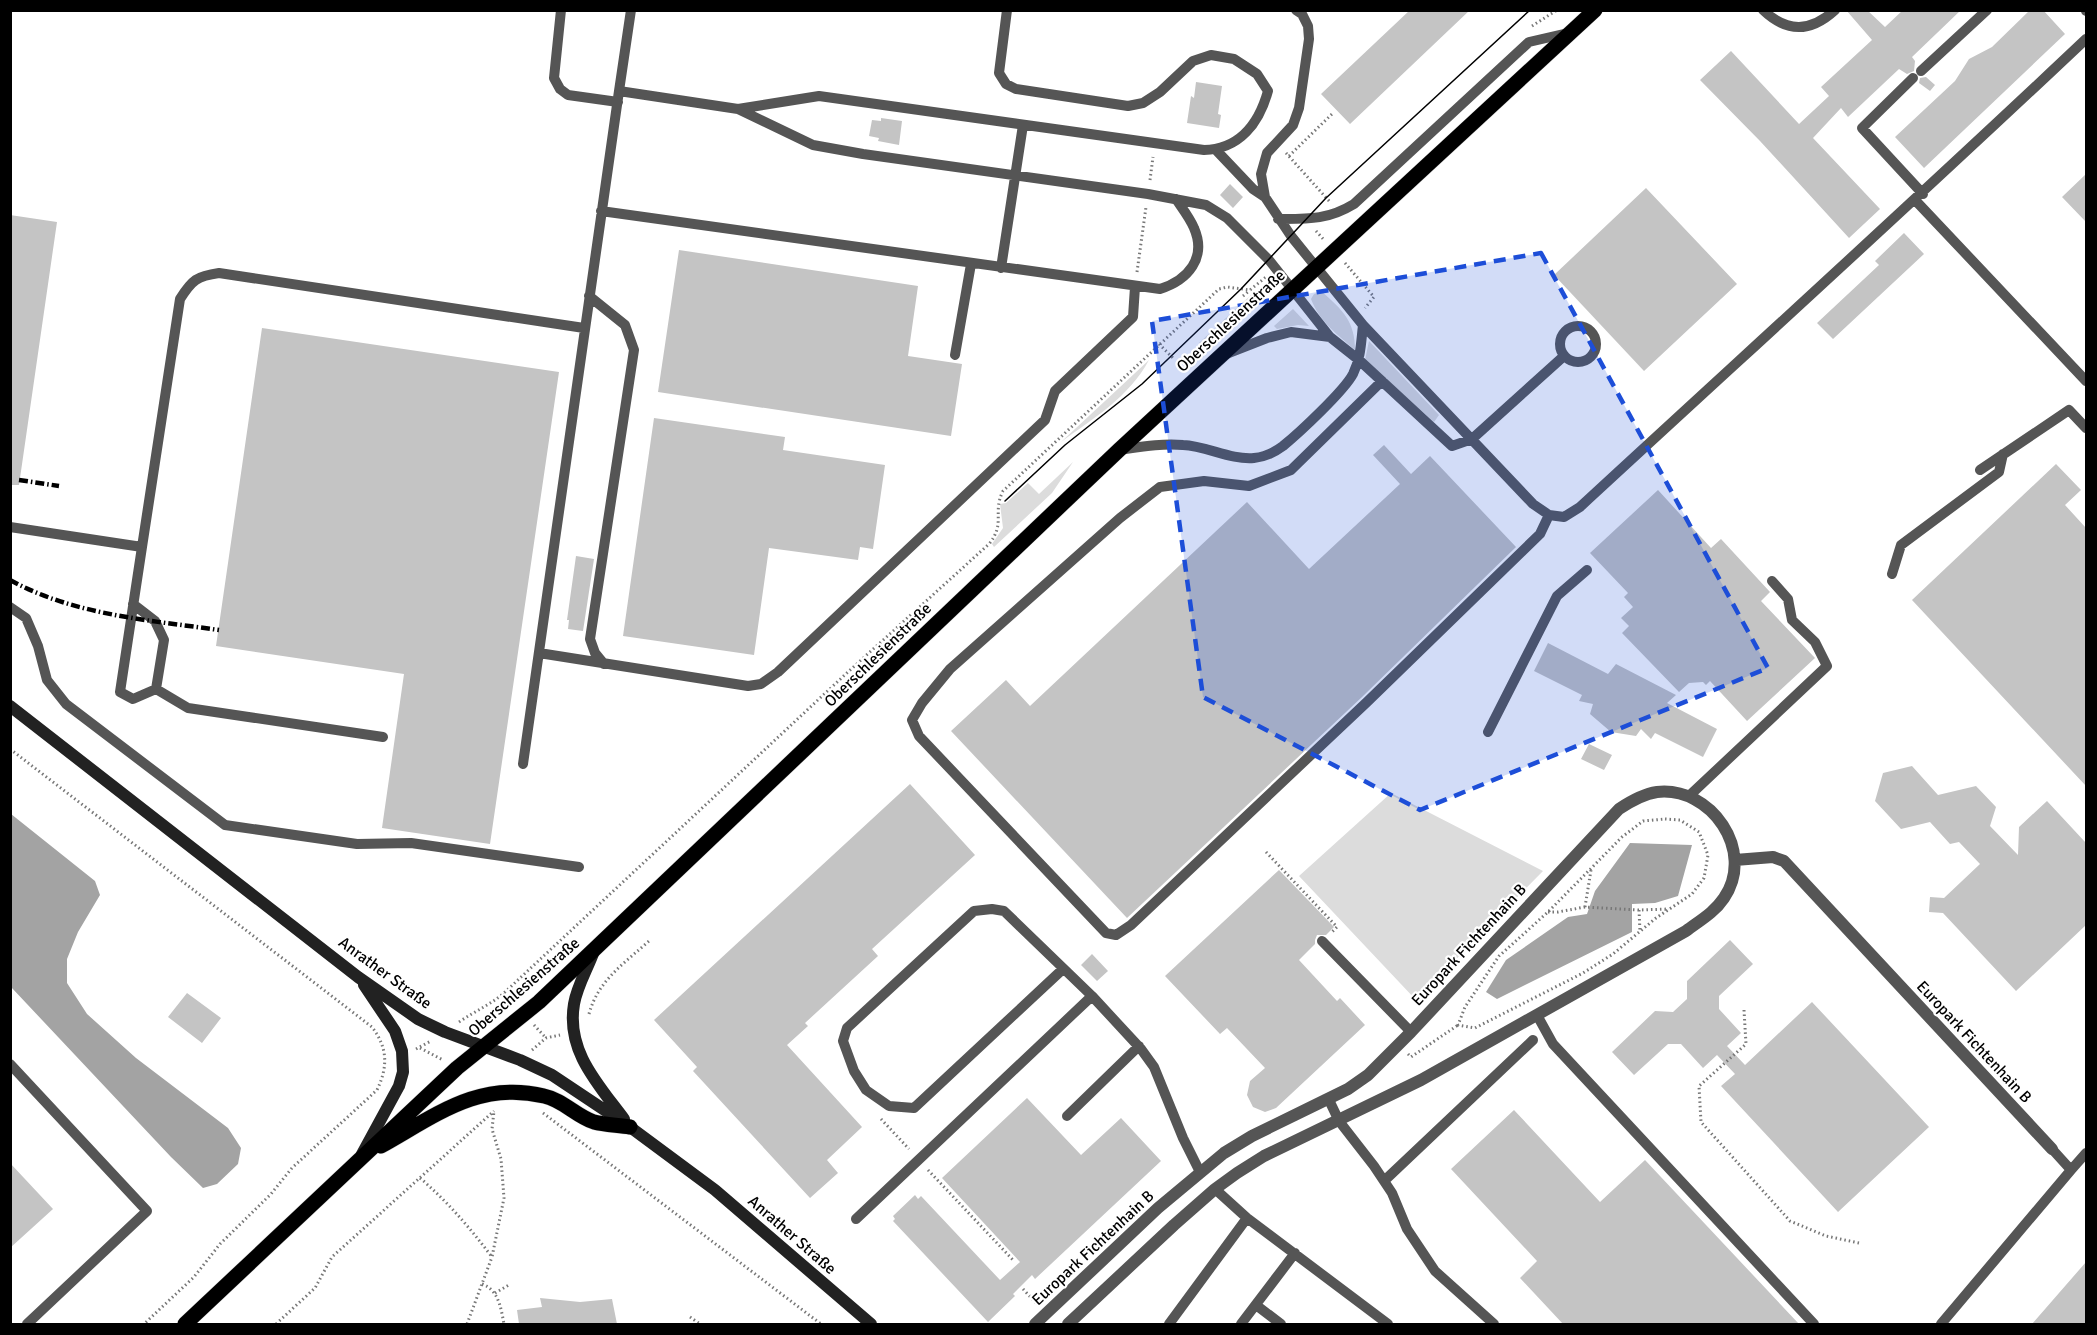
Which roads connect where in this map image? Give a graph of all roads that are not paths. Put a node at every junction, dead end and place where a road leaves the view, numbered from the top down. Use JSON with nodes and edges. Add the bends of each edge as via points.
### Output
{"nodes":[{"id":1,"x":561,"y":10,"type":"edge"},
{"id":2,"x":631,"y":10,"type":"edge"},
{"id":3,"x":1007,"y":10,"type":"edge"},
{"id":4,"x":1296,"y":10,"type":"edge"},
{"id":5,"x":1595,"y":10,"type":"edge"},
{"id":6,"x":1763,"y":10,"type":"edge"},
{"id":7,"x":1835,"y":10,"type":"edge"},
{"id":8,"x":1986,"y":10,"type":"edge"},
{"id":9,"x":1572,"y":32,"type":"junction"},
{"id":10,"x":2086,"y":39,"type":"edge"},
{"id":11,"x":618,"y":97,"type":"junction"},
{"id":12,"x":738,"y":109,"type":"junction"},
{"id":13,"x":1023,"y":125,"type":"junction"},
{"id":14,"x":1216,"y":150,"type":"junction"},
{"id":15,"x":1016,"y":175,"type":"junction"},
{"id":16,"x":1265,"y":197,"type":"junction"},
{"id":17,"x":1919,"y":197,"type":"junction"},
{"id":18,"x":1176,"y":199,"type":"junction"},
{"id":19,"x":602,"y":211,"type":"junction"},
{"id":20,"x":1278,"y":219,"type":"junction"},
{"id":21,"x":971,"y":264,"type":"junction"},
{"id":22,"x":1001,"y":268,"type":"junction"},
{"id":23,"x":1316,"y":268,"type":"junction"},
{"id":24,"x":1135,"y":287,"type":"junction"},
{"id":25,"x":1292,"y":290,"type":"junction"},
{"id":26,"x":589,"y":296,"type":"junction"},
{"id":27,"x":1363,"y":325,"type":"junction"},
{"id":28,"x":584,"y":328,"type":"junction"},
{"id":29,"x":1330,"y":337,"type":"junction"},
{"id":30,"x":955,"y":355,"type":"dead end"},
{"id":31,"x":1220,"y":356,"type":"junction"},
{"id":32,"x":1564,"y":356,"type":"dead end"},
{"id":33,"x":1359,"y":360,"type":"junction"},
{"id":34,"x":1382,"y":381,"type":"junction"},
{"id":35,"x":2086,"y":381,"type":"edge"},
{"id":36,"x":2086,"y":428,"type":"edge"},
{"id":37,"x":1472,"y":439,"type":"junction"},
{"id":38,"x":1119,"y":450,"type":"junction"},
{"id":39,"x":2003,"y":454,"type":"junction"},
{"id":40,"x":1980,"y":470,"type":"dead end"},
{"id":41,"x":1548,"y":515,"type":"junction"},
{"id":42,"x":10,"y":527,"type":"edge"},
{"id":43,"x":142,"y":547,"type":"junction"},
{"id":44,"x":1587,"y":570,"type":"dead end"},
{"id":45,"x":1892,"y":573,"type":"dead end"},
{"id":46,"x":1772,"y":581,"type":"dead end"},
{"id":47,"x":133,"y":604,"type":"junction"},
{"id":48,"x":10,"y":607,"type":"edge"},
{"id":49,"x":539,"y":653,"type":"junction"},
{"id":50,"x":604,"y":664,"type":"junction"},
{"id":51,"x":156,"y":689,"type":"junction"},
{"id":52,"x":10,"y":706,"type":"edge"},
{"id":53,"x":1488,"y":732,"type":"dead end"},
{"id":54,"x":383,"y":737,"type":"dead end"},
{"id":55,"x":524,"y":764,"type":"dead end"},
{"id":56,"x":1689,"y":796,"type":"junction"},
{"id":57,"x":1735,"y":860,"type":"junction"},
{"id":58,"x":579,"y":867,"type":"dead end"},
{"id":59,"x":1322,"y":941,"type":"road end"},
{"id":60,"x":596,"y":948,"type":"junction"},
{"id":61,"x":1063,"y":969,"type":"junction"},
{"id":62,"x":358,"y":976,"type":"junction"},
{"id":63,"x":1092,"y":996,"type":"junction"},
{"id":64,"x":1537,"y":1015,"type":"junction"},
{"id":65,"x":1411,"y":1032,"type":"junction"},
{"id":66,"x":1533,"y":1040,"type":"dead end"},
{"id":67,"x":1138,"y":1046,"type":"junction"},
{"id":68,"x":484,"y":1047,"type":"junction"},
{"id":69,"x":10,"y":1064,"type":"edge"},
{"id":70,"x":1329,"y":1100,"type":"junction"},
{"id":71,"x":1067,"y":1116,"type":"dead end"},
{"id":72,"x":1339,"y":1121,"type":"junction"},
{"id":73,"x":630,"y":1127,"type":"junction"},
{"id":74,"x":2052,"y":1149,"type":"joint"},
{"id":75,"x":2086,"y":1153,"type":"edge"},
{"id":76,"x":360,"y":1158,"type":"junction"},
{"id":77,"x":2071,"y":1170,"type":"junction"},
{"id":78,"x":1200,"y":1172,"type":"junction"},
{"id":79,"x":1384,"y":1181,"type":"junction"},
{"id":80,"x":1215,"y":1189,"type":"junction"},
{"id":81,"x":1247,"y":1218,"type":"junction"},
{"id":82,"x":856,"y":1220,"type":"dead end"},
{"id":83,"x":1294,"y":1253,"type":"junction"},
{"id":84,"x":1256,"y":1305,"type":"junction"},
{"id":85,"x":1173,"y":1323,"type":"edge"},
{"id":86,"x":27,"y":1324,"type":"edge"},
{"id":87,"x":185,"y":1324,"type":"edge"},
{"id":88,"x":871,"y":1324,"type":"edge"},
{"id":89,"x":1035,"y":1324,"type":"edge"},
{"id":90,"x":1068,"y":1324,"type":"edge"},
{"id":91,"x":1240,"y":1324,"type":"edge"},
{"id":92,"x":1281,"y":1324,"type":"edge"},
{"id":93,"x":1388,"y":1324,"type":"edge"},
{"id":94,"x":1494,"y":1324,"type":"edge"},
{"id":95,"x":1814,"y":1324,"type":"edge"},
{"id":96,"x":1941,"y":1324,"type":"edge"}],
"edges":[{"from":1,"to":11,"type":"lane","via":[[555,78],[560,89],[568,95]]},
{"from":2,"to":11,"type":"lane"},
{"from":3,"to":14,"type":"lane","via":[[999,73],[1006,84],[1016,89],[1128,106],[1143,103],[1193,61],[1210,55],[1234,59],[1257,74],[1268,91],[1263,111],[1231,144]]},
{"from":4,"to":16,"type":"lane","via":[[1308,26],[1309,39],[1299,108],[1293,125],[1268,153],[1261,174]]},
{"from":5,"to":9,"type":"main road","name":"Oberschlesienstraße"},
{"from":6,"to":7,"type":"lane","via":[[1773,20],[1795,28],[1816,24]]},
{"from":8,"to":17,"type":"lane","via":[[1862,128]]},
{"from":9,"to":20,"type":"lane","via":[[1530,42],[1354,204],[1324,218]]},
{"from":9,"to":23,"type":"main road","name":"Oberschlesienstraße"},
{"from":10,"to":17,"type":"lane"},
{"from":11,"to":12,"type":"lane"},
{"from":11,"to":19,"type":"lane"},
{"from":12,"to":13,"type":"lane","via":[[819,96]]},
{"from":12,"to":15,"type":"lane","via":[[813,145]]},
{"from":13,"to":14,"type":"lane"},
{"from":13,"to":15,"type":"lane"},
{"from":14,"to":16,"type":"lane"},
{"from":15,"to":18,"type":"lane"},
{"from":15,"to":22,"type":"lane"},
{"from":16,"to":20,"type":"lane"},
{"from":17,"to":35,"type":"lane"},
{"from":17,"to":41,"type":"lane","via":[[1581,507],[1564,517]]},
{"from":18,"to":24,"type":"lane","via":[[1194,227],[1198,242],[1196,261],[1174,285],[1160,289]]},
{"from":18,"to":25,"type":"lane","via":[[1206,205],[1227,218]]},
{"from":19,"to":21,"type":"lane"},
{"from":19,"to":26,"type":"lane"},
{"from":20,"to":23,"type":"lane"},
{"from":21,"to":22,"type":"lane"},
{"from":21,"to":30,"type":"lane"},
{"from":22,"to":24,"type":"lane"},
{"from":23,"to":25,"type":"main road","name":"Oberschlesienstraße"},
{"from":23,"to":27,"type":"lane"},
{"from":24,"to":50,"type":"lane","via":[[1132,317],[1055,391],[1045,420],[770,678],[748,686]]},
{"from":25,"to":29,"type":"lane"},
{"from":25,"to":31,"type":"main road","name":"Oberschlesienstraße"},
{"from":26,"to":28,"type":"lane"},
{"from":26,"to":50,"type":"lane","via":[[625,325],[634,350],[590,639]]},
{"from":27,"to":33,"type":"lane"},
{"from":27,"to":37,"type":"lane"},
{"from":28,"to":43,"type":"lane","via":[[219,273],[204,275],[190,283],[180,299]]},
{"from":28,"to":49,"type":"lane"},
{"from":29,"to":31,"type":"lane","via":[[1291,332]]},
{"from":29,"to":33,"type":"lane"},
{"from":31,"to":38,"type":"main road","name":"Oberschlesienstraße"},
{"from":32,"to":37,"type":"lane"},
{"from":33,"to":34,"type":"lane"},
{"from":33,"to":38,"type":"lane","via":[[1342,388],[1282,447],[1265,456],[1251,458],[1184,445]]},
{"from":34,"to":37,"type":"lane","via":[[1452,446]]},
{"from":34,"to":41,"type":"lane","via":[[1291,470],[1249,486],[1204,481],[1160,487],[950,669],[912,720],[919,736],[1106,933],[1116,935],[1131,925],[1367,702],[1540,534]]},
{"from":36,"to":39,"type":"lane","via":[[2069,410]]},
{"from":37,"to":41,"type":"lane"},
{"from":38,"to":60,"type":"main road","name":"Oberschlesienstraße"},
{"from":39,"to":40,"type":"lane"},
{"from":39,"to":45,"type":"lane","via":[[1999,472],[1902,545]]},
{"from":42,"to":43,"type":"lane"},
{"from":43,"to":47,"type":"lane"},
{"from":44,"to":53,"type":"lane","via":[[1557,596]]},
{"from":46,"to":56,"type":"lane","via":[[1788,599],[1792,620],[1815,642],[1827,666]]},
{"from":47,"to":51,"type":"lane","via":[[155,621],[164,640]]},
{"from":47,"to":51,"type":"lane","via":[[120,692],[133,699]]},
{"from":48,"to":58,"type":"lane","via":[[26,618],[47,681],[66,704],[225,825],[357,844],[411,843]]},
{"from":49,"to":50,"type":"lane"},
{"from":49,"to":55,"type":"lane"},
{"from":51,"to":54,"type":"lane","via":[[188,708]]},
{"from":52,"to":62,"type":"main road","name":"Anrather Straße"},
{"from":56,"to":57,"type":"street","name":"Europark Fichtenhain B","via":[[1708,807],[1722,822],[1730,836]]},
{"from":56,"to":65,"type":"street","name":"Europark Fichtenhain B","via":[[1656,792],[1619,808]]},
{"from":57,"to":64,"type":"street","name":"Europark Fichtenhain B","via":[[1725,897],[1712,912],[1686,931]]},
{"from":57,"to":74,"type":"street","name":"Europark Fichtenhain B","via":[[1773,857],[1784,861]]},
{"from":59,"to":65,"type":"lane"},
{"from":60,"to":68,"type":"main road","name":"Oberschlesienstraße"},
{"from":60,"to":73,"type":"main road","via":[[575,1001],[573,1032],[588,1070]]},
{"from":61,"to":61,"type":"lane","via":[[1004,911],[974,911],[847,1028],[843,1041],[854,1071],[866,1090],[889,1106],[914,1108]]},
{"from":61,"to":63,"type":"lane"},
{"from":62,"to":68,"type":"main road","name":"Anrather Straße","via":[[418,1019]]},
{"from":62,"to":76,"type":"main road","via":[[395,1031],[403,1071],[399,1086]]},
{"from":63,"to":67,"type":"lane"},
{"from":63,"to":82,"type":"lane"},
{"from":64,"to":72,"type":"street","name":"Europark Fichtenhain B"},
{"from":64,"to":95,"type":"lane","via":[[1553,1044]]},
{"from":65,"to":70,"type":"street","name":"Europark Fichtenhain B","via":[[1368,1075]]},
{"from":66,"to":79,"type":"lane"},
{"from":67,"to":71,"type":"lane"},
{"from":67,"to":78,"type":"lane","via":[[1155,1066]]},
{"from":68,"to":73,"type":"main road","name":"Anrather Straße","via":[[552,1075]]},
{"from":68,"to":76,"type":"main road","name":"Oberschlesienstraße"},
{"from":69,"to":86,"type":"lane","via":[[147,1211]]},
{"from":70,"to":72,"type":"lane"},
{"from":70,"to":78,"type":"street","name":"Europark Fichtenhain B","via":[[1252,1136]]},
{"from":72,"to":79,"type":"lane"},
{"from":72,"to":80,"type":"street","name":"Europark Fichtenhain B","via":[[1264,1156]]},
{"from":73,"to":76,"type":"main road","via":[[593,1122],[545,1096],[489,1093],[460,1102]]},
{"from":73,"to":88,"type":"main road","name":"Anrather Straße","via":[[715,1190]]},
{"from":74,"to":77,"type":"lane"},
{"from":75,"to":77,"type":"lane"},
{"from":76,"to":87,"type":"main road","name":"Oberschlesienstraße"},
{"from":77,"to":96,"type":"lane"},
{"from":78,"to":80,"type":"street"},
{"from":78,"to":89,"type":"street","name":"Europark Fichtenhain B"},
{"from":79,"to":94,"type":"lane","via":[[1407,1229],[1436,1271]]},
{"from":80,"to":81,"type":"lane"},
{"from":80,"to":90,"type":"street","name":"Europark Fichtenhain B"},
{"from":81,"to":83,"type":"lane"},
{"from":81,"to":85,"type":"lane"},
{"from":83,"to":84,"type":"lane"},
{"from":83,"to":93,"type":"lane"},
{"from":84,"to":91,"type":"lane"},
{"from":84,"to":92,"type":"lane"}]}
